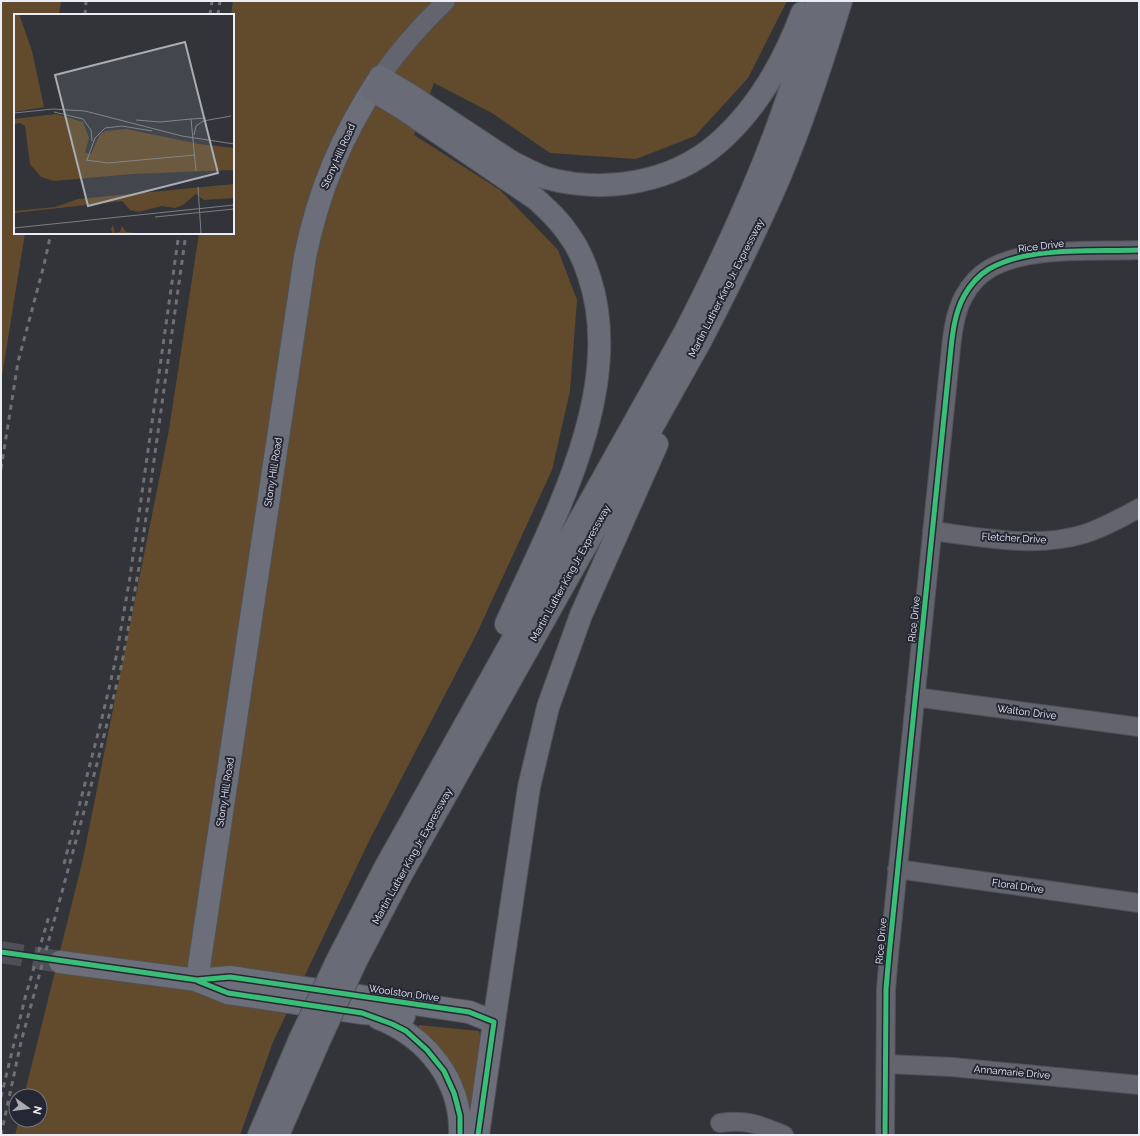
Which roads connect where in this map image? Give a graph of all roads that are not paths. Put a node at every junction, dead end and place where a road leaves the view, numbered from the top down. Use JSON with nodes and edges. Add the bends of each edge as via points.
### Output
{"nodes":[{"id":1,"x":446,"y":1,"type":"edge"},
{"id":2,"x":806,"y":1,"type":"edge"},
{"id":3,"x":818,"y":1,"type":"edge"},
{"id":4,"x":841,"y":1,"type":"edge"},
{"id":5,"x":376,"y":83,"type":"junction"},
{"id":6,"x":1139,"y":250,"type":"edge"},
{"id":7,"x":722,"y":299,"type":"junction"},
{"id":8,"x":1139,"y":508,"type":"edge"},
{"id":9,"x":932,"y":531,"type":"junction"},
{"id":10,"x":915,"y":697,"type":"junction"},
{"id":11,"x":1139,"y":727,"type":"edge"},
{"id":12,"x":447,"y":756,"type":"junction"},
{"id":13,"x":897,"y":869,"type":"junction"},
{"id":14,"x":1139,"y":903,"type":"edge"},
{"id":15,"x":347,"y":960,"type":"junction"},
{"id":16,"x":60,"y":962,"type":"tunnel mouth"},
{"id":17,"x":197,"y":980,"type":"junction"},
{"id":18,"x":362,"y":1013,"type":"junction"},
{"id":19,"x":494,"y":1022,"type":"junction"},
{"id":20,"x":309,"y":1040,"type":"junction"},
{"id":21,"x":886,"y":1064,"type":"junction"},
{"id":22,"x":1139,"y":1085,"type":"edge"},
{"id":23,"x":720,"y":1123,"type":"dead end"},
{"id":24,"x":259,"y":1135,"type":"edge"},
{"id":25,"x":278,"y":1135,"type":"edge"},
{"id":26,"x":460,"y":1135,"type":"edge"},
{"id":27,"x":478,"y":1135,"type":"edge"},
{"id":28,"x":784,"y":1135,"type":"edge"},
{"id":29,"x":885,"y":1135,"type":"edge"}],
"edges":[{"from":1,"to":5,"type":"street","name":"Stony Hill Road","via":[[412,36]]},
{"from":2,"to":5,"type":"highway","via":[[789,44],[767,84],[732,130],[687,164],[671,172],[631,182],[611,185],[576,184],[545,177],[510,162],[410,94]]},
{"from":3,"to":12,"type":"highway","name":"Martin Luther King Jr. Expressway","via":[[778,125],[723,257],[685,332]]},
{"from":4,"to":7,"type":"highway","name":"Martin Luther King Jr. Expressway","via":[[813,89],[781,175]]},
{"from":5,"to":12,"type":"highway","via":[[402,108],[522,188],[547,209],[578,250],[591,283],[599,319],[597,375],[589,419],[576,464]]},
{"from":5,"to":17,"type":"main road","name":"Stony Hill Road","via":[[351,124],[332,165],[317,209],[305,257]]},
{"from":6,"to":9,"type":"street","name":"Rice Drive","via":[[1022,256],[988,269],[970,287],[953,328]]},
{"from":7,"to":15,"type":"highway","name":"Martin Luther King Jr. Expressway","via":[[405,868]]},
{"from":7,"to":19,"type":"highway","via":[[594,584],[553,693],[528,787]]},
{"from":8,"to":9,"type":"street","name":"Fletcher Drive","via":[[1105,526],[1064,539],[1025,541]]},
{"from":9,"to":10,"type":"street","name":"Rice Drive"},
{"from":10,"to":11,"type":"street","name":"Walton Drive"},
{"from":10,"to":13,"type":"street","name":"Rice Drive"},
{"from":12,"to":15,"type":"highway","name":"Martin Luther King Jr. Expressway","via":[[386,866]]},
{"from":13,"to":14,"type":"street","name":"Floral Drive"},
{"from":13,"to":21,"type":"street","name":"Rice Drive","via":[[886,989]]},
{"from":15,"to":20,"type":"highway","name":"Martin Luther King Jr. Expressway","bridge":true},
{"from":16,"to":17,"type":"main road","name":"Woolston Drive"},
{"from":17,"to":18,"type":"main road","name":"Woolston Drive","via":[[228,993]]},
{"from":17,"to":19,"type":"main road","name":"Woolston Drive","via":[[230,977],[469,1012]]},
{"from":18,"to":19,"type":"main road","name":"Woolston Drive","via":[[467,1025]]},
{"from":18,"to":26,"type":"main road","name":"Woolston Drive","via":[[406,1031],[436,1060],[454,1093],[460,1116]]},
{"from":19,"to":27,"type":"main road"},
{"from":20,"to":24,"type":"highway","name":"Martin Luther King Jr. Expressway"},
{"from":20,"to":25,"type":"highway","name":"Martin Luther King Jr. Expressway"},
{"from":21,"to":22,"type":"street","name":"Annamarie Drive","via":[[952,1067]]},
{"from":21,"to":29,"type":"street","name":"Rice Drive"},
{"from":23,"to":28,"type":"street","via":[[748,1122]]}]}
